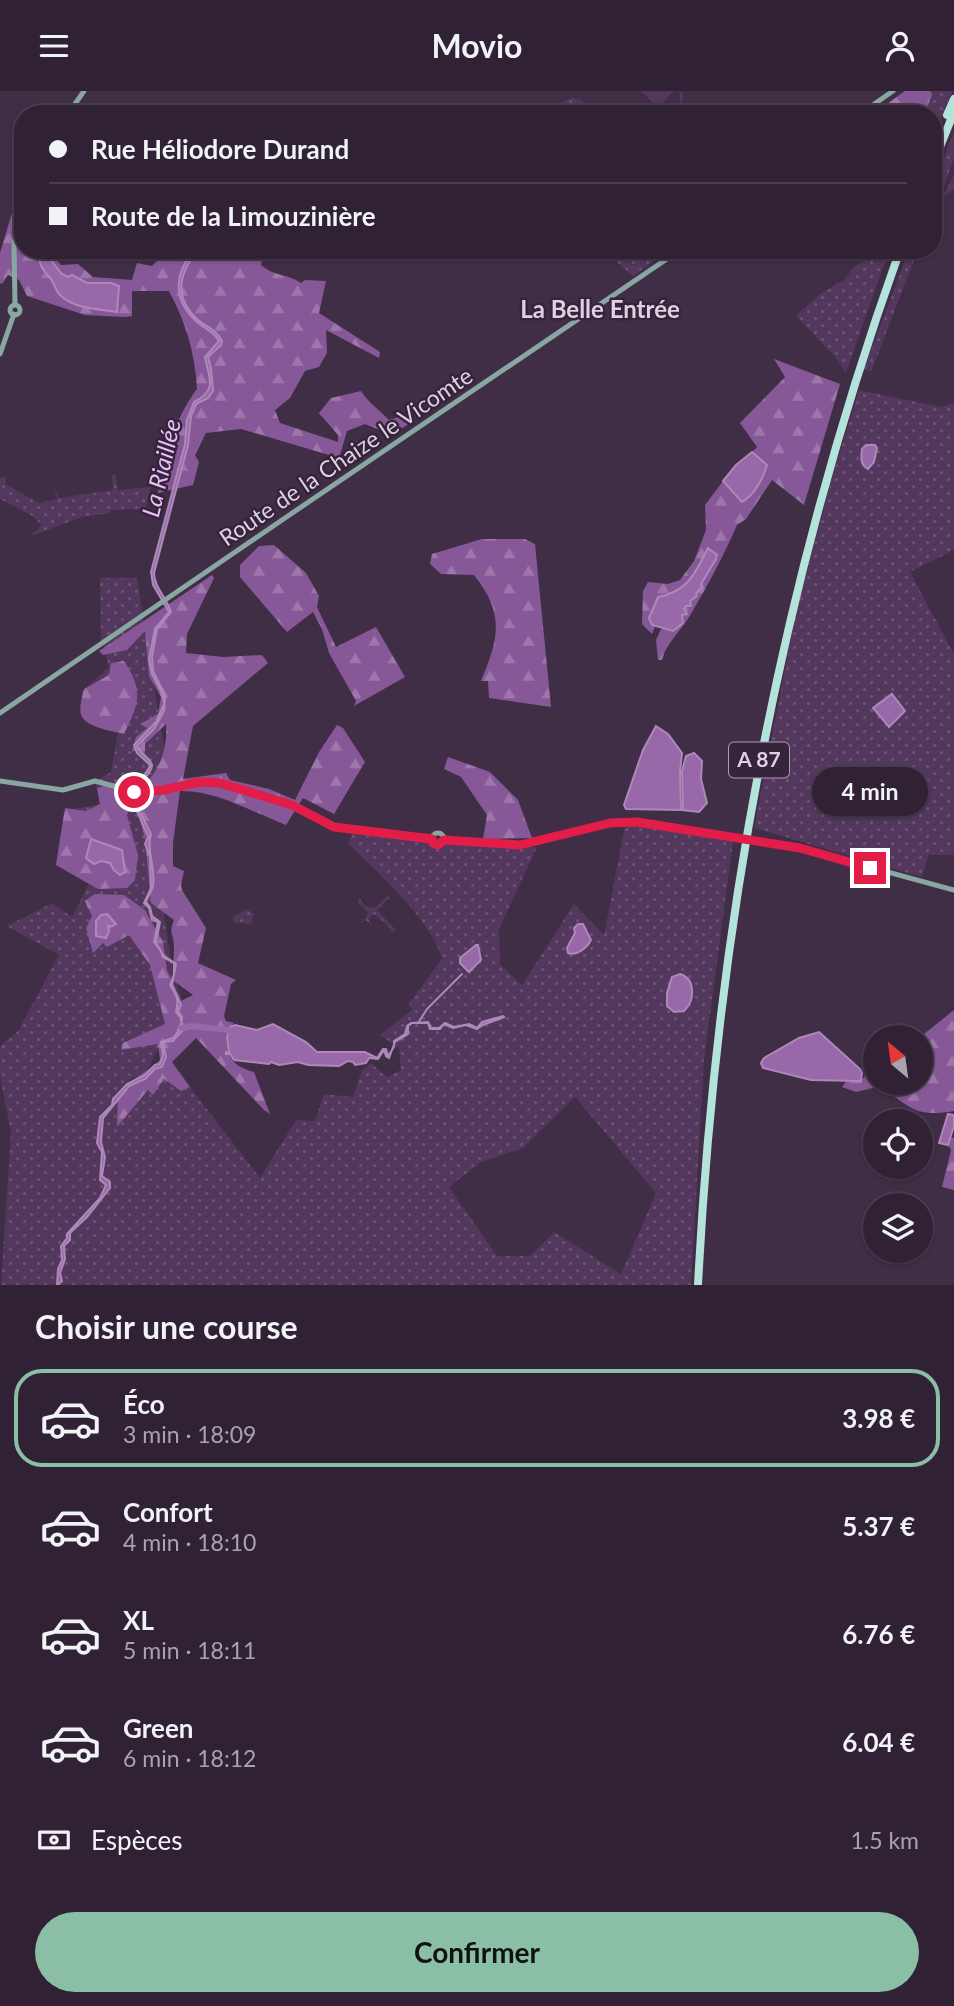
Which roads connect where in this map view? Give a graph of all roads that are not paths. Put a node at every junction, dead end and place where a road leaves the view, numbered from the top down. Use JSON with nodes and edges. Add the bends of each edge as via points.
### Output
{"nodes":[{"id":1,"x":893,"y":91,"type":"edge"},
{"id":2,"x":954,"y":99,"type":"edge"},
{"id":3,"x":873,"y":105,"type":"edge"},
{"id":4,"x":954,"y":112,"type":"edge"},
{"id":5,"x":942,"y":129,"type":"edge"},
{"id":6,"x":942,"y":142,"type":"edge"},
{"id":7,"x":15,"y":259,"type":"edge"},
{"id":8,"x":667,"y":259,"type":"edge"},
{"id":9,"x":892,"y":259,"type":"edge"},
{"id":10,"x":897,"y":259,"type":"edge"},
{"id":11,"x":0,"y":354,"type":"edge"},
{"id":12,"x":0,"y":713,"type":"edge"},
{"id":13,"x":0,"y":781,"type":"edge"},
{"id":14,"x":954,"y":890,"type":"edge"},
{"id":15,"x":696,"y":1285,"type":"edge"}],
"edges":[{"from":1,"to":3,"type":"street"},
{"from":2,"to":5,"type":"highway"},
{"from":4,"to":6,"type":"highway"},
{"from":7,"to":11,"type":"street","via":[[15,305],[20,311],[14,314]]},
{"from":8,"to":12,"type":"street","name":"Route de la Chaize le Vicomte"},
{"from":9,"to":15,"type":"highway","number":"A 87","via":[[816,495],[756,747],[715,1018],[701,1163]]},
{"from":10,"to":15,"type":"highway","number":"A 87","via":[[821,497],[764,736],[721,1006]]},
{"from":13,"to":14,"type":"street","bridge":true,"via":[[63,790],[95,781],[139,793],[211,782],[292,805],[334,827],[432,839],[438,845],[444,840],[520,845],[610,823],[654,823],[813,851]]}]}
